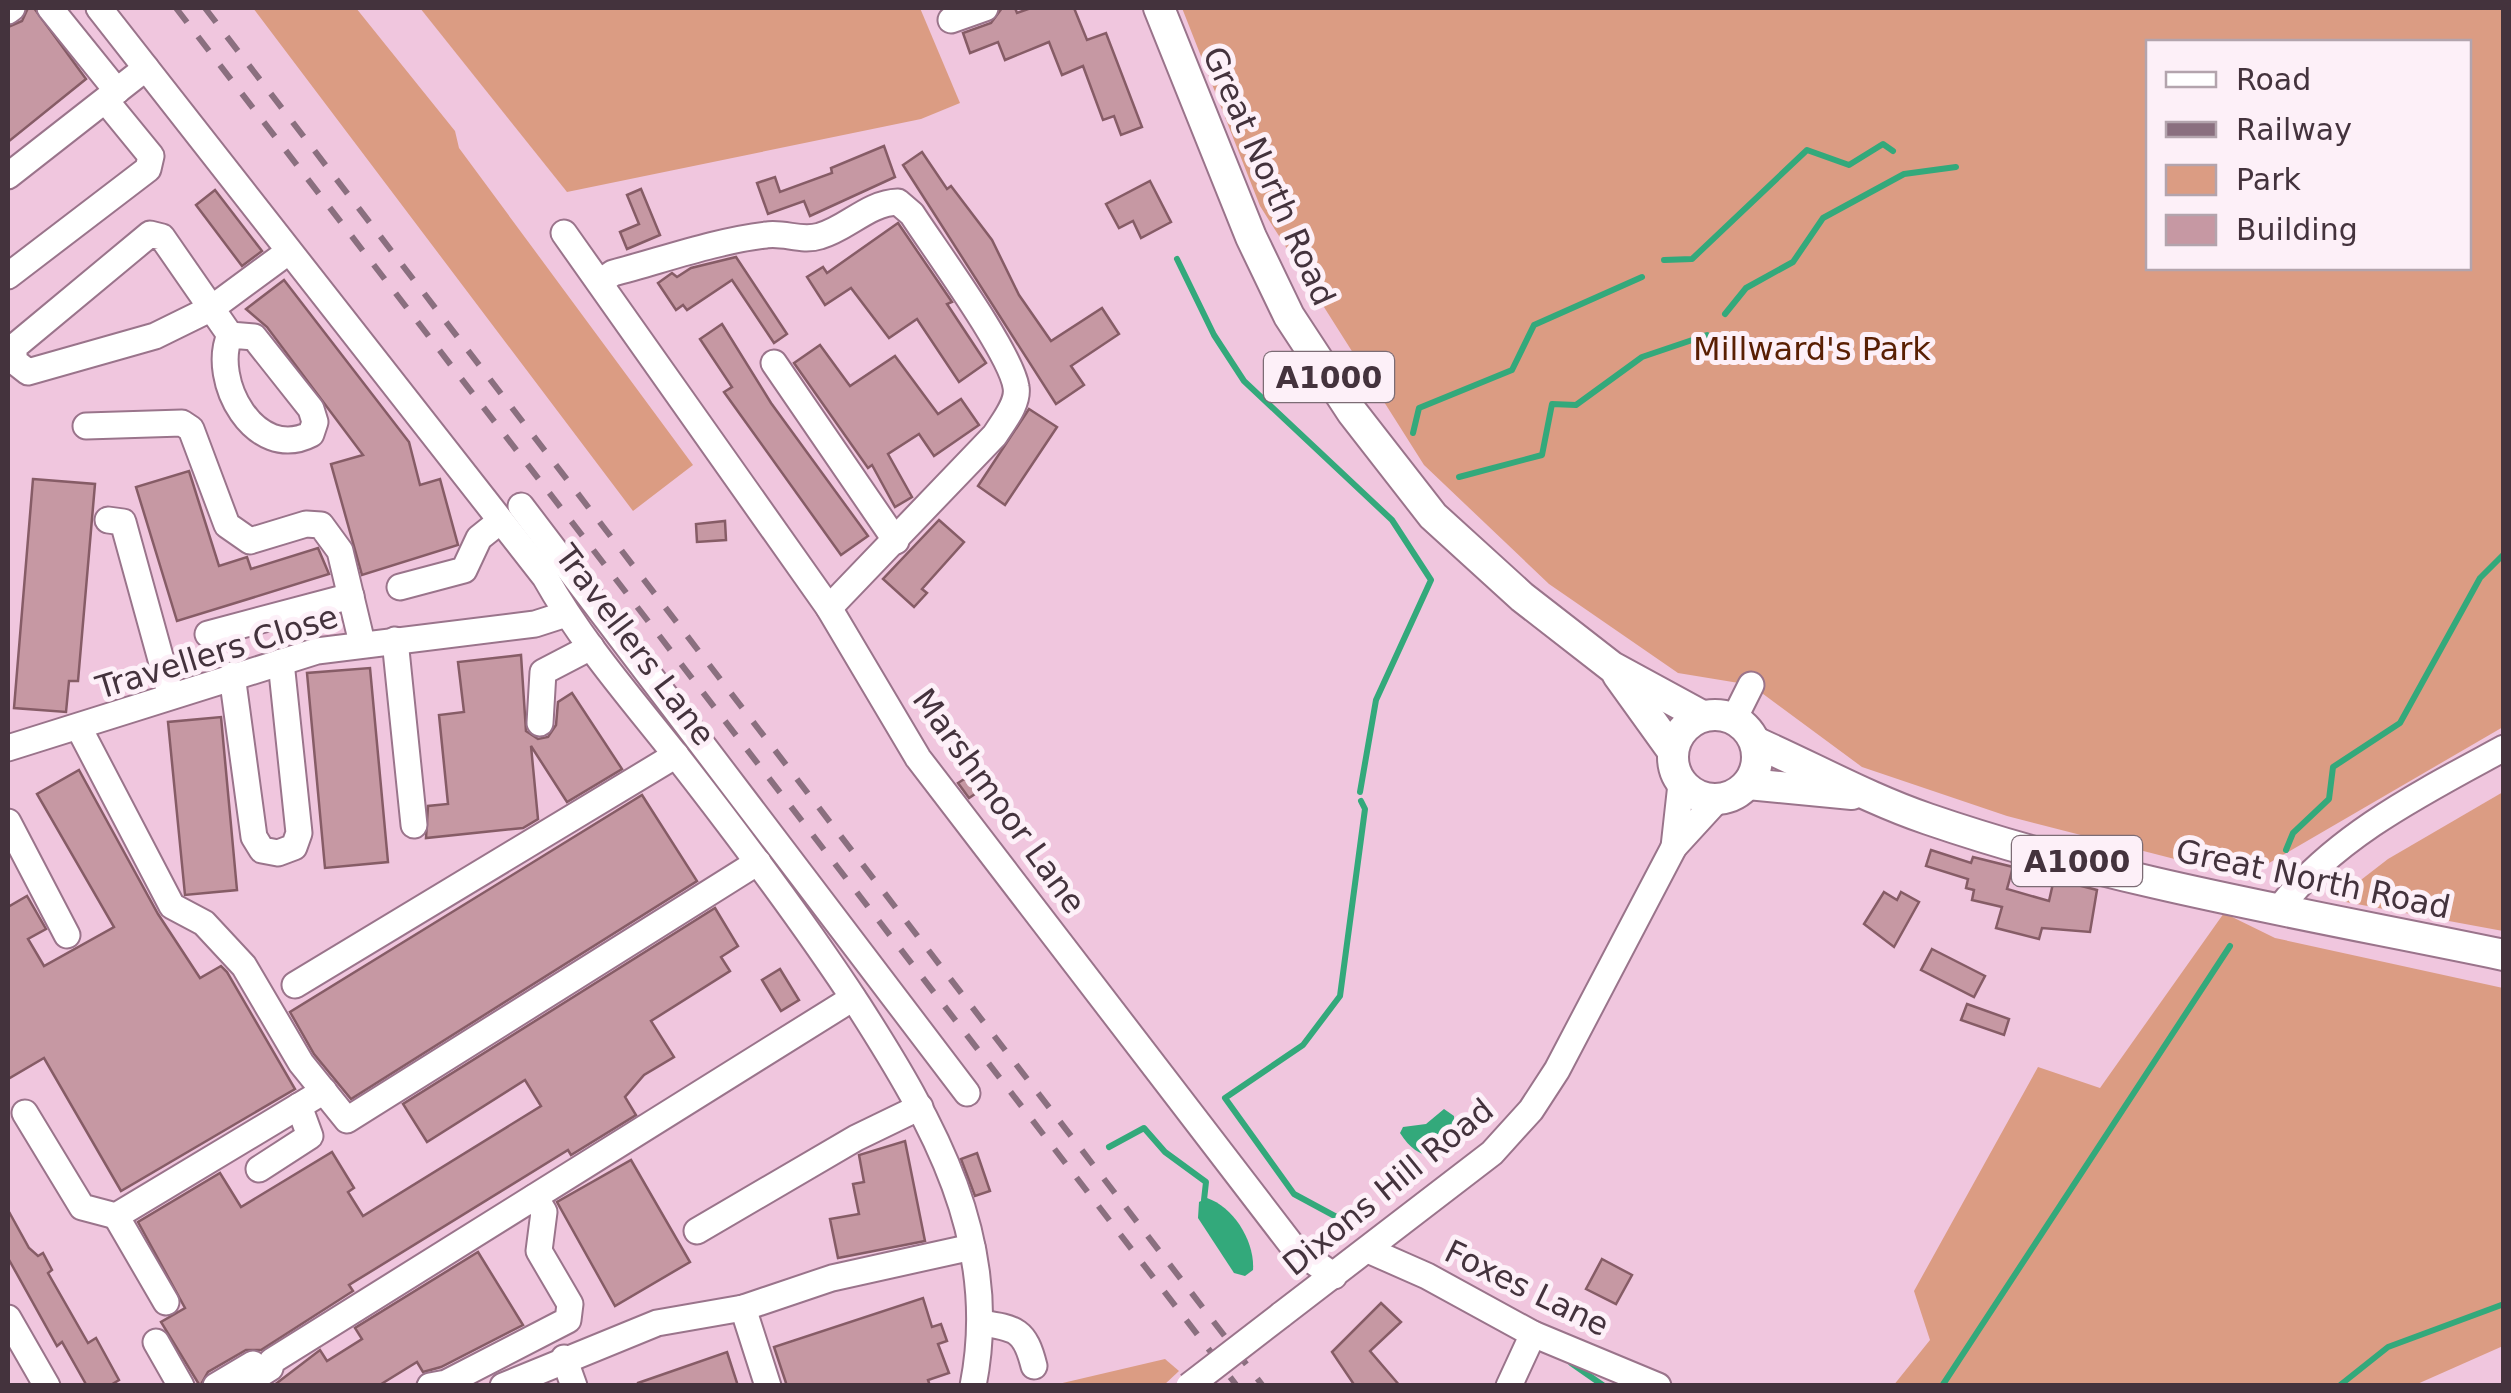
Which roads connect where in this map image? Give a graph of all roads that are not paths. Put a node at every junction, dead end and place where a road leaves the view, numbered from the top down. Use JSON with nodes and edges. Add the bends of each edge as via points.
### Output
{"nodes":[{"id":1,"x":50,"y":8,"type":"edge"},
{"id":2,"x":98,"y":8,"type":"edge"},
{"id":3,"x":986,"y":8,"type":"edge"},
{"id":4,"x":1159,"y":8,"type":"edge"},
{"id":5,"x":951,"y":20,"type":"dead end"},
{"id":6,"x":146,"y":68,"type":"junction"},
{"id":7,"x":111,"y":96,"type":"junction"},
{"id":8,"x":8,"y":176,"type":"edge"},
{"id":9,"x":564,"y":233,"type":"dead end"},
{"id":10,"x":288,"y":252,"type":"junction"},
{"id":11,"x":8,"y":276,"type":"edge"},
{"id":12,"x":600,"y":282,"type":"junction"},
{"id":13,"x":212,"y":308,"type":"junction"},
{"id":14,"x":230,"y":335,"type":"dead end"},
{"id":15,"x":774,"y":364,"type":"dead end"},
{"id":16,"x":86,"y":426,"type":"dead end"},
{"id":17,"x":522,"y":506,"type":"dead end"},
{"id":18,"x":108,"y":520,"type":"dead end"},
{"id":19,"x":500,"y":522,"type":"junction"},
{"id":20,"x":896,"y":541,"type":"junction"},
{"id":21,"x":400,"y":587,"type":"dead end"},
{"id":22,"x":351,"y":596,"type":"junction"},
{"id":23,"x":829,"y":608,"type":"junction"},
{"id":24,"x":566,"y":614,"type":"junction"},
{"id":25,"x":208,"y":634,"type":"dead end"},
{"id":26,"x":396,"y":640,"type":"junction"},
{"id":27,"x":362,"y":643,"type":"junction"},
{"id":28,"x":591,"y":647,"type":"junction"},
{"id":29,"x":632,"y":653,"type":"junction"},
{"id":30,"x":281,"y":662,"type":"junction"},
{"id":31,"x":1612,"y":667,"type":"junction"},
{"id":32,"x":608,"y":670,"type":"junction"},
{"id":33,"x":232,"y":676,"type":"junction"},
{"id":34,"x":1751,"y":685,"type":"dead end"},
{"id":35,"x":171,"y":696,"type":"junction"},
{"id":36,"x":1702,"y":716,"type":"junction"},
{"id":37,"x":1734,"y":718,"type":"junction"},
{"id":38,"x":540,"y":723,"type":"dead end"},
{"id":39,"x":79,"y":728,"type":"junction"},
{"id":40,"x":1755,"y":742,"type":"junction"},
{"id":41,"x":8,"y":748,"type":"edge"},
{"id":42,"x":2504,"y":748,"type":"edge"},
{"id":43,"x":1672,"y":750,"type":"junction"},
{"id":44,"x":676,"y":755,"type":"junction"},
{"id":45,"x":1681,"y":784,"type":"junction"},
{"id":46,"x":1748,"y":784,"type":"junction"},
{"id":47,"x":1880,"y":797,"type":"junction"},
{"id":48,"x":1718,"y":800,"type":"junction"},
{"id":49,"x":8,"y":822,"type":"edge"},
{"id":50,"x":414,"y":826,"type":"dead end"},
{"id":51,"x":1674,"y":847,"type":"junction"},
{"id":52,"x":794,"y":862,"type":"junction"},
{"id":53,"x":764,"y":871,"type":"junction"},
{"id":54,"x":2279,"y":908,"type":"junction"},
{"id":55,"x":67,"y":934,"type":"dead end"},
{"id":56,"x":2504,"y":955,"type":"edge"},
{"id":57,"x":295,"y":985,"type":"dead end"},
{"id":58,"x":853,"y":998,"type":"junction"},
{"id":59,"x":324,"y":1091,"type":"junction"},
{"id":60,"x":967,"y":1093,"type":"dead end"},
{"id":61,"x":299,"y":1106,"type":"junction"},
{"id":62,"x":920,"y":1108,"type":"junction"},
{"id":63,"x":25,"y":1113,"type":"dead end"},
{"id":64,"x":259,"y":1169,"type":"dead end"},
{"id":65,"x":535,"y":1196,"type":"junction"},
{"id":66,"x":116,"y":1216,"type":"junction"},
{"id":67,"x":697,"y":1231,"type":"dead end"},
{"id":68,"x":972,"y":1246,"type":"junction"},
{"id":69,"x":1294,"y":1248,"type":"junction"},
{"id":70,"x":1368,"y":1250,"type":"junction"},
{"id":71,"x":1334,"y":1276,"type":"junction"},
{"id":72,"x":166,"y":1302,"type":"dead end"},
{"id":73,"x":743,"y":1308,"type":"junction"},
{"id":74,"x":1288,"y":1310,"type":"junction"},
{"id":75,"x":8,"y":1318,"type":"edge"},
{"id":76,"x":981,"y":1323,"type":"junction"},
{"id":77,"x":1533,"y":1334,"type":"junction"},
{"id":78,"x":156,"y":1342,"type":"dead end"},
{"id":79,"x":564,"y":1358,"type":"junction"},
{"id":80,"x":272,"y":1361,"type":"junction"},
{"id":81,"x":1034,"y":1366,"type":"dead end"},
{"id":82,"x":424,"y":1380,"type":"edge"},
{"id":83,"x":46,"y":1386,"type":"edge"},
{"id":84,"x":181,"y":1386,"type":"edge"},
{"id":85,"x":216,"y":1386,"type":"edge"},
{"id":86,"x":240,"y":1386,"type":"edge"},
{"id":87,"x":503,"y":1386,"type":"edge"},
{"id":88,"x":574,"y":1386,"type":"edge"},
{"id":89,"x":768,"y":1386,"type":"edge"},
{"id":90,"x":973,"y":1386,"type":"edge"},
{"id":91,"x":1189,"y":1386,"type":"edge"},
{"id":92,"x":1509,"y":1386,"type":"edge"},
{"id":93,"x":1658,"y":1386,"type":"edge"}],
"edges":[{"from":1,"to":7,"type":"street"},
{"from":2,"to":6,"type":"street","name":"Travellers Lane"},
{"from":3,"to":5,"type":"street"},
{"from":4,"to":31,"type":"main road","name":"Great North Road","number":"A1000","via":[[1288,316],[1352,412],[1433,516]]},
{"from":6,"to":7,"type":"street"},
{"from":6,"to":10,"type":"street","name":"Travellers Lane"},
{"from":7,"to":8,"type":"street"},
{"from":7,"to":11,"type":"street","via":[[150,156],[148,169]]},
{"from":9,"to":12,"type":"street","name":"Marshmoor Lane"},
{"from":10,"to":13,"type":"street"},
{"from":10,"to":19,"type":"street","name":"Travellers Lane"},
{"from":12,"to":20,"type":"street","via":[[744,239],[824,235],[883,202],[898,202],[912,214],[1017,388],[995,435]]},
{"from":12,"to":23,"type":"street","name":"Marshmoor Lane"},
{"from":13,"to":13,"type":"street","via":[[155,336],[28,372],[14,361],[14,347],[150,234],[162,236]]},
{"from":13,"to":14,"type":"street"},
{"from":15,"to":20,"type":"street"},
{"from":16,"to":22,"type":"street","via":[[182,423],[191,429],[228,525],[250,540],[321,526],[340,551]]},
{"from":17,"to":29,"type":"street"},
{"from":18,"to":35,"type":"street","via":[[123,522]]},
{"from":19,"to":21,"type":"street","via":[[480,538],[464,570]]},
{"from":19,"to":24,"type":"street","name":"Travellers Lane","via":[[546,577]]},
{"from":20,"to":23,"type":"street"},
{"from":22,"to":25,"type":"street"},
{"from":22,"to":27,"type":"street"},
{"from":23,"to":69,"type":"street","name":"Marshmoor Lane","via":[[918,758]]},
{"from":24,"to":26,"type":"street","name":"Travellers Close","via":[[536,624]]},
{"from":24,"to":28,"type":"street","name":"Travellers Lane"},
{"from":26,"to":27,"type":"street","name":"Travellers Close"},
{"from":26,"to":50,"type":"street"},
{"from":27,"to":30,"type":"street","name":"Travellers Close"},
{"from":28,"to":32,"type":"street","name":"Travellers Lane"},
{"from":28,"to":38,"type":"street","via":[[543,672]]},
{"from":29,"to":32,"type":"street"},
{"from":29,"to":52,"type":"street"},
{"from":30,"to":33,"type":"street","name":"Travellers Close"},
{"from":30,"to":33,"type":"street","via":[[298,833],[294,848],[278,853],[262,850],[254,837]]},
{"from":31,"to":36,"type":"main road","name":"Great North Road","number":"A1000"},
{"from":31,"to":43,"type":"main road","name":"Great North Road","number":"A1000"},
{"from":32,"to":44,"type":"street","name":"Travellers Lane"},
{"from":33,"to":35,"type":"street","name":"Travellers Close"},
{"from":34,"to":37,"type":"street"},
{"from":35,"to":39,"type":"street","name":"Travellers Close"},
{"from":36,"to":37,"type":"main road"},
{"from":36,"to":43,"type":"main road","via":[[1688,724]]},
{"from":37,"to":40,"type":"main road"},
{"from":39,"to":41,"type":"street","name":"Travellers Close"},
{"from":39,"to":59,"type":"street","via":[[172,906],[204,923],[244,966],[300,1063]]},
{"from":40,"to":46,"type":"main road","via":[[1756,770]]},
{"from":40,"to":47,"type":"main road","name":"Great North Road","number":"A1000"},
{"from":42,"to":54,"type":"street","via":[[2405,802],[2301,880]]},
{"from":43,"to":45,"type":"main road"},
{"from":44,"to":53,"type":"street","name":"Travellers Lane"},
{"from":44,"to":57,"type":"street"},
{"from":45,"to":48,"type":"main road"},
{"from":45,"to":51,"type":"street","name":"Dixons Hill Road"},
{"from":46,"to":47,"type":"main road","name":"Great North Road","number":"A1000"},
{"from":46,"to":48,"type":"main road"},
{"from":47,"to":54,"type":"main road","name":"Great North Road","number":"A1000","via":[[1992,839]]},
{"from":48,"to":51,"type":"street","name":"Dixons Hill Road"},
{"from":49,"to":55,"type":"street"},
{"from":51,"to":70,"type":"street","name":"Dixons Hill Road","via":[[1530,1110],[1492,1154]]},
{"from":52,"to":53,"type":"street"},
{"from":52,"to":60,"type":"street"},
{"from":53,"to":58,"type":"street","name":"Travellers Lane"},
{"from":53,"to":59,"type":"street","via":[[356,1117],[339,1115]]},
{"from":54,"to":56,"type":"main road","name":"Great North Road","number":"A1000"},
{"from":58,"to":62,"type":"street","name":"Travellers Lane"},
{"from":58,"to":65,"type":"street"},
{"from":59,"to":61,"type":"street"},
{"from":61,"to":64,"type":"street","via":[[310,1136]]},
{"from":61,"to":66,"type":"street"},
{"from":62,"to":67,"type":"street"},
{"from":62,"to":68,"type":"street","name":"Travellers Lane","via":[[940,1142]]},
{"from":63,"to":66,"type":"street","via":[[82,1207]]},
{"from":65,"to":80,"type":"street"},
{"from":65,"to":82,"type":"street","via":[[544,1212],[539,1251],[570,1304],[568,1320],[446,1383]]},
{"from":66,"to":72,"type":"street"},
{"from":68,"to":73,"type":"street","via":[[832,1278]]},
{"from":68,"to":76,"type":"street","name":"Travellers Lane"},
{"from":69,"to":71,"type":"street","name":"Marshmoor Lane"},
{"from":69,"to":74,"type":"street"},
{"from":70,"to":71,"type":"street","name":"Dixons Hill Road"},
{"from":70,"to":77,"type":"street","name":"Foxes Lane"},
{"from":71,"to":74,"type":"street","name":"Dixons Hill Road"},
{"from":73,"to":79,"type":"street","via":[[657,1323]]},
{"from":73,"to":89,"type":"street"},
{"from":74,"to":91,"type":"street","name":"Dixons Hill Road","bridge":true},
{"from":75,"to":83,"type":"street"},
{"from":76,"to":81,"type":"street","via":[[1010,1323],[1028,1341]]},
{"from":76,"to":90,"type":"street","name":"Travellers Lane"},
{"from":77,"to":92,"type":"street"},
{"from":77,"to":93,"type":"street","name":"Foxes Lane"},
{"from":78,"to":84,"type":"street"},
{"from":79,"to":87,"type":"street"},
{"from":79,"to":88,"type":"street"},
{"from":80,"to":85,"type":"street","via":[[260,1360]]},
{"from":80,"to":86,"type":"street"}]}
